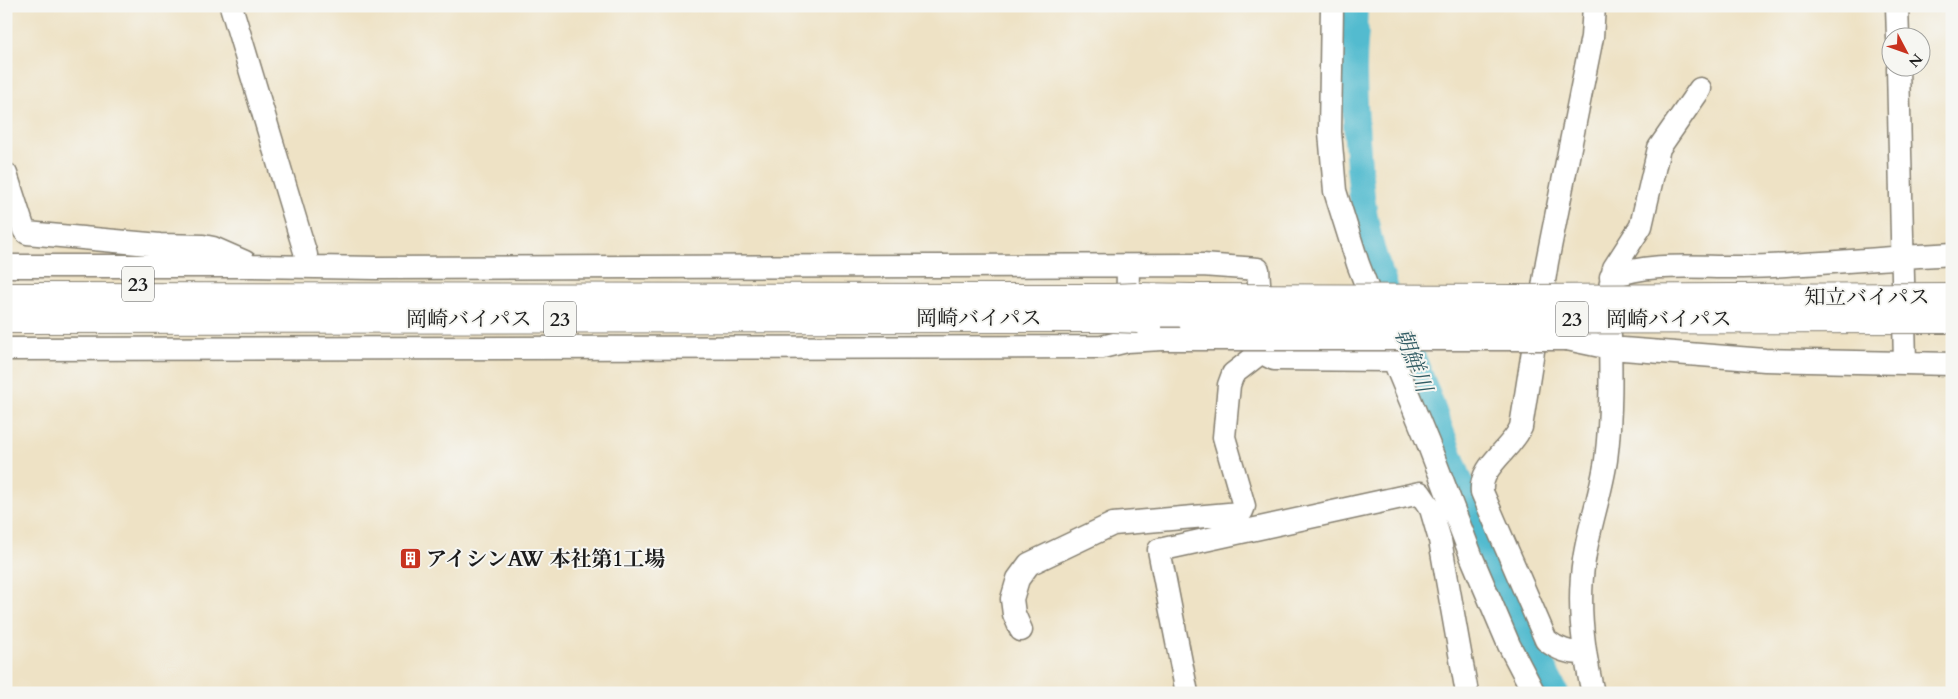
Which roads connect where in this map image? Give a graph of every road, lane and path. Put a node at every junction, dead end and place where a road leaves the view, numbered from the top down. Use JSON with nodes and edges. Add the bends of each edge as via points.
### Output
{"nodes":[{"id":1,"x":231,"y":6,"type":"edge"},
{"id":2,"x":1332,"y":6,"type":"edge"},
{"id":3,"x":1594,"y":6,"type":"edge"},
{"id":4,"x":1897,"y":6,"type":"edge"},
{"id":5,"x":1898,"y":28,"type":"edge"},
{"id":6,"x":1898,"y":78,"type":"edge"},
{"id":7,"x":1700,"y":88,"type":"dead end"},
{"id":8,"x":6,"y":174,"type":"edge"},
{"id":9,"x":1952,"y":254,"type":"edge"},
{"id":10,"x":306,"y":255,"type":"dead end"},
{"id":11,"x":1903,"y":257,"type":"junction"},
{"id":12,"x":6,"y":266,"type":"edge"},
{"id":13,"x":253,"y":266,"type":"junction"},
{"id":14,"x":1128,"y":266,"type":"junction"},
{"id":15,"x":1612,"y":277,"type":"junction"},
{"id":16,"x":1952,"y":282,"type":"edge"},
{"id":17,"x":6,"y":284,"type":"edge"},
{"id":18,"x":269,"y":296,"type":"junction"},
{"id":19,"x":1782,"y":296,"type":"junction"},
{"id":20,"x":6,"y":297,"type":"edge"},
{"id":21,"x":1952,"y":297,"type":"edge"},
{"id":22,"x":1191,"y":309,"type":"junction"},
{"id":23,"x":1126,"y":315,"type":"junction"},
{"id":24,"x":190,"y":318,"type":"junction"},
{"id":25,"x":6,"y":319,"type":"edge"},
{"id":26,"x":1684,"y":319,"type":"junction"},
{"id":27,"x":1952,"y":319,"type":"edge"},
{"id":28,"x":6,"y":334,"type":"edge"},
{"id":29,"x":1952,"y":334,"type":"edge"},
{"id":30,"x":1610,"y":348,"type":"junction"},
{"id":31,"x":6,"y":349,"type":"edge"},
{"id":32,"x":1264,"y":350,"type":"junction"},
{"id":33,"x":1393,"y":360,"type":"junction"},
{"id":34,"x":1905,"y":362,"type":"junction"},
{"id":35,"x":1952,"y":364,"type":"edge"},
{"id":36,"x":1021,"y":630,"type":"dead end"},
{"id":37,"x":1584,"y":653,"type":"junction"},
{"id":38,"x":1187,"y":693,"type":"edge"},
{"id":39,"x":1467,"y":693,"type":"edge"},
{"id":40,"x":1534,"y":693,"type":"edge"},
{"id":41,"x":1593,"y":693,"type":"edge"}],
"edges":[{"from":1,"to":10,"type":"street"},
{"from":2,"to":33,"type":"street","via":[[1330,132],[1335,191]]},
{"from":3,"to":37,"type":"street","via":[[1591,46],[1548,262],[1521,427],[1486,474],[1481,486],[1546,640],[1569,653]]},
{"from":4,"to":5,"type":"street"},
{"from":6,"to":11,"type":"street"},
{"from":7,"to":15,"type":"street","via":[[1659,148],[1641,226],[1619,258]]},
{"from":8,"to":13,"type":"street","via":[[27,233],[203,246]]},
{"from":9,"to":11,"type":"street"},
{"from":11,"to":15,"type":"street","via":[[1744,267],[1646,268]]},
{"from":11,"to":34,"type":"street"},
{"from":12,"to":13,"type":"street"},
{"from":13,"to":14,"type":"street","via":[[377,276],[817,277]]},
{"from":14,"to":23,"type":"street"},
{"from":14,"to":32,"type":"street","via":[[1202,264],[1258,269]]},
{"from":15,"to":30,"type":"street","via":[[1609,292]]},
{"from":16,"to":19,"type":"highway","number":"23","bridge":true,"via":[[1893,283]]},
{"from":17,"to":18,"type":"highway","number":"23","via":[[186,284]]},
{"from":18,"to":20,"type":"highway","name":"岡崎バイパス","number":"23"},
{"from":18,"to":23,"type":"highway","name":"岡崎バイパス","number":"23"},
{"from":19,"to":21,"type":"highway","name":"知立バイパス","number":"23","bridge":true},
{"from":19,"to":22,"type":"highway","name":"岡崎バイパス","number":"23","bridge":true,"via":[[1527,299]]},
{"from":22,"to":23,"type":"highway","name":"岡崎バイパス","number":"23"},
{"from":22,"to":26,"type":"highway","name":"岡崎バイパス","number":"23","bridge":true},
{"from":23,"to":24,"type":"highway","name":"岡崎バイパス","number":"23"},
{"from":23,"to":30,"type":"street","bridge":true,"via":[[1162,339],[1567,339]]},
{"from":23,"to":31,"type":"street","via":[[1102,347],[817,341],[377,342]]},
{"from":24,"to":25,"type":"highway","name":"岡崎バイパス","number":"23"},
{"from":24,"to":28,"type":"highway","number":"23","via":[[134,326]]},
{"from":26,"to":27,"type":"highway","name":"岡崎バイパス","number":"23","bridge":true},
{"from":26,"to":29,"type":"highway","number":"23","bridge":true,"via":[[1809,329]]},
{"from":30,"to":34,"type":"street","via":[[1765,360]]},
{"from":30,"to":37,"type":"street","via":[[1606,459],[1581,579]]},
{"from":32,"to":33,"type":"street","via":[[1274,359]]},
{"from":32,"to":36,"type":"street","via":[[1233,374],[1228,385],[1224,437],[1244,506],[1242,511],[1113,524],[1029,564],[1018,579],[1012,599]]},
{"from":33,"to":40,"type":"street","via":[[1508,645]]},
{"from":34,"to":35,"type":"street"},
{"from":37,"to":41,"type":"street"},
{"from":38,"to":39,"type":"street","via":[[1159,550],[1420,493],[1431,509],[1440,540]]}]}
